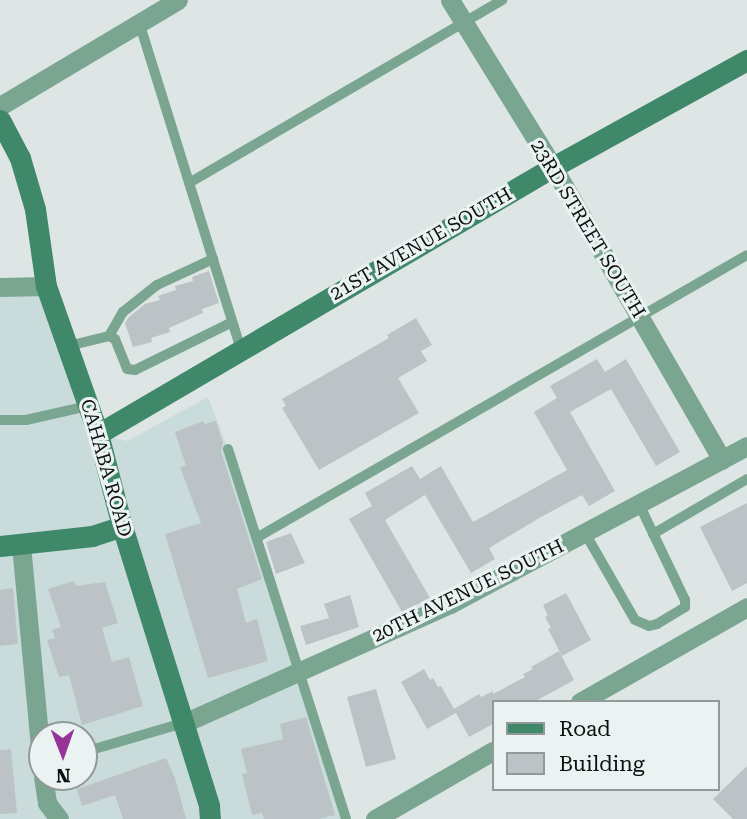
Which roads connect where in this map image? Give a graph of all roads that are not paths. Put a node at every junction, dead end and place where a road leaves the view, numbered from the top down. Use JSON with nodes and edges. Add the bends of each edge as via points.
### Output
{"nodes":[{"id":1,"x":178,"y":0,"type":"edge"},
{"id":2,"x":450,"y":0,"type":"edge"},
{"id":3,"x":502,"y":0,"type":"edge"},
{"id":4,"x":139,"y":22,"type":"junction"},
{"id":5,"x":463,"y":23,"type":"junction"},
{"id":6,"x":747,"y":60,"type":"edge"},
{"id":7,"x":0,"y":106,"type":"edge"},
{"id":8,"x":0,"y":120,"type":"edge"},
{"id":9,"x":553,"y":167,"type":"junction"},
{"id":10,"x":189,"y":183,"type":"junction"},
{"id":11,"x":747,"y":255,"type":"edge"},
{"id":12,"x":213,"y":260,"type":"junction"},
{"id":13,"x":46,"y":286,"type":"junction"},
{"id":14,"x":0,"y":287,"type":"edge"},
{"id":15,"x":640,"y":317,"type":"junction"},
{"id":16,"x":232,"y":322,"type":"junction"},
{"id":17,"x":109,"y":336,"type":"junction"},
{"id":18,"x":68,"y":346,"type":"junction"},
{"id":19,"x":241,"y":349,"type":"junction"},
{"id":20,"x":89,"y":406,"type":"junction"},
{"id":21,"x":0,"y":420,"type":"edge"},
{"id":22,"x":98,"y":434,"type":"junction"},
{"id":23,"x":747,"y":446,"type":"edge"},
{"id":24,"x":228,"y":449,"type":"dead end"},
{"id":25,"x":722,"y":460,"type":"junction"},
{"id":26,"x":747,"y":479,"type":"edge"},
{"id":27,"x":639,"y":504,"type":"junction"},
{"id":28,"x":122,"y":526,"type":"junction"},
{"id":29,"x":584,"y":533,"type":"junction"},
{"id":30,"x":653,"y":534,"type":"junction"},
{"id":31,"x":258,"y":537,"type":"junction"},
{"id":32,"x":11,"y":545,"type":"edge"},
{"id":33,"x":747,"y":607,"type":"edge"},
{"id":34,"x":300,"y":671,"type":"junction"},
{"id":35,"x":584,"y":700,"type":"edge"},
{"id":36,"x":36,"y":721,"type":"edge"},
{"id":37,"x":184,"y":723,"type":"junction"},
{"id":38,"x":98,"y":748,"type":"edge"},
{"id":39,"x":491,"y":752,"type":"edge"},
{"id":40,"x":45,"y":791,"type":"edge"},
{"id":41,"x":59,"y":819,"type":"edge"},
{"id":42,"x":211,"y":819,"type":"edge"},
{"id":43,"x":346,"y":819,"type":"edge"},
{"id":44,"x":375,"y":819,"type":"edge"}],
"edges":[{"from":1,"to":4,"type":"street"},
{"from":2,"to":5,"type":"street","name":"23RD STREET SOUTH"},
{"from":3,"to":5,"type":"lane"},
{"from":4,"to":7,"type":"street"},
{"from":4,"to":10,"type":"lane"},
{"from":5,"to":9,"type":"street","name":"23RD STREET SOUTH"},
{"from":5,"to":10,"type":"lane"},
{"from":6,"to":9,"type":"street","name":"21ST AVENUE SOUTH"},
{"from":8,"to":13,"type":"street","name":"CAHABA ROAD","via":[[20,158],[35,209]]},
{"from":9,"to":15,"type":"street","name":"23RD STREET SOUTH"},
{"from":9,"to":19,"type":"street","name":"21ST AVENUE SOUTH"},
{"from":10,"to":12,"type":"lane"},
{"from":11,"to":15,"type":"lane"},
{"from":12,"to":16,"type":"lane"},
{"from":12,"to":17,"type":"lane","via":[[157,285],[123,312]]},
{"from":13,"to":14,"type":"street"},
{"from":13,"to":18,"type":"street","name":"CAHABA ROAD"},
{"from":15,"to":25,"type":"street","name":"23RD STREET SOUTH"},
{"from":15,"to":31,"type":"lane"},
{"from":16,"to":17,"type":"lane","via":[[135,370],[127,369],[115,339]]},
{"from":16,"to":19,"type":"lane"},
{"from":17,"to":18,"type":"lane"},
{"from":18,"to":20,"type":"street","name":"CAHABA ROAD"},
{"from":19,"to":22,"type":"street","name":"21ST AVENUE SOUTH"},
{"from":20,"to":21,"type":"lane","via":[[26,420]]},
{"from":20,"to":22,"type":"street","name":"CAHABA ROAD"},
{"from":22,"to":28,"type":"street","name":"CAHABA ROAD"},
{"from":23,"to":25,"type":"street","name":"20TH AVENUE SOUTH"},
{"from":24,"to":31,"type":"lane"},
{"from":25,"to":27,"type":"street","name":"20TH AVENUE SOUTH"},
{"from":26,"to":30,"type":"lane"},
{"from":27,"to":29,"type":"street","name":"20TH AVENUE SOUTH"},
{"from":27,"to":30,"type":"lane"},
{"from":28,"to":32,"type":"street","via":[[92,536]]},
{"from":28,"to":37,"type":"street","name":"CAHABA ROAD"},
{"from":29,"to":30,"type":"lane","via":[[635,620],[649,626],[686,604]]},
{"from":29,"to":34,"type":"street","name":"20TH AVENUE SOUTH","via":[[450,604]]},
{"from":31,"to":34,"type":"lane"},
{"from":32,"to":36,"type":"street"},
{"from":33,"to":35,"type":"street"},
{"from":34,"to":37,"type":"street","name":"20TH AVENUE SOUTH"},
{"from":34,"to":43,"type":"lane"},
{"from":37,"to":38,"type":"lane"},
{"from":37,"to":42,"type":"street","name":"CAHABA ROAD"},
{"from":39,"to":44,"type":"street"},
{"from":40,"to":41,"type":"street","via":[[47,803]]}]}
